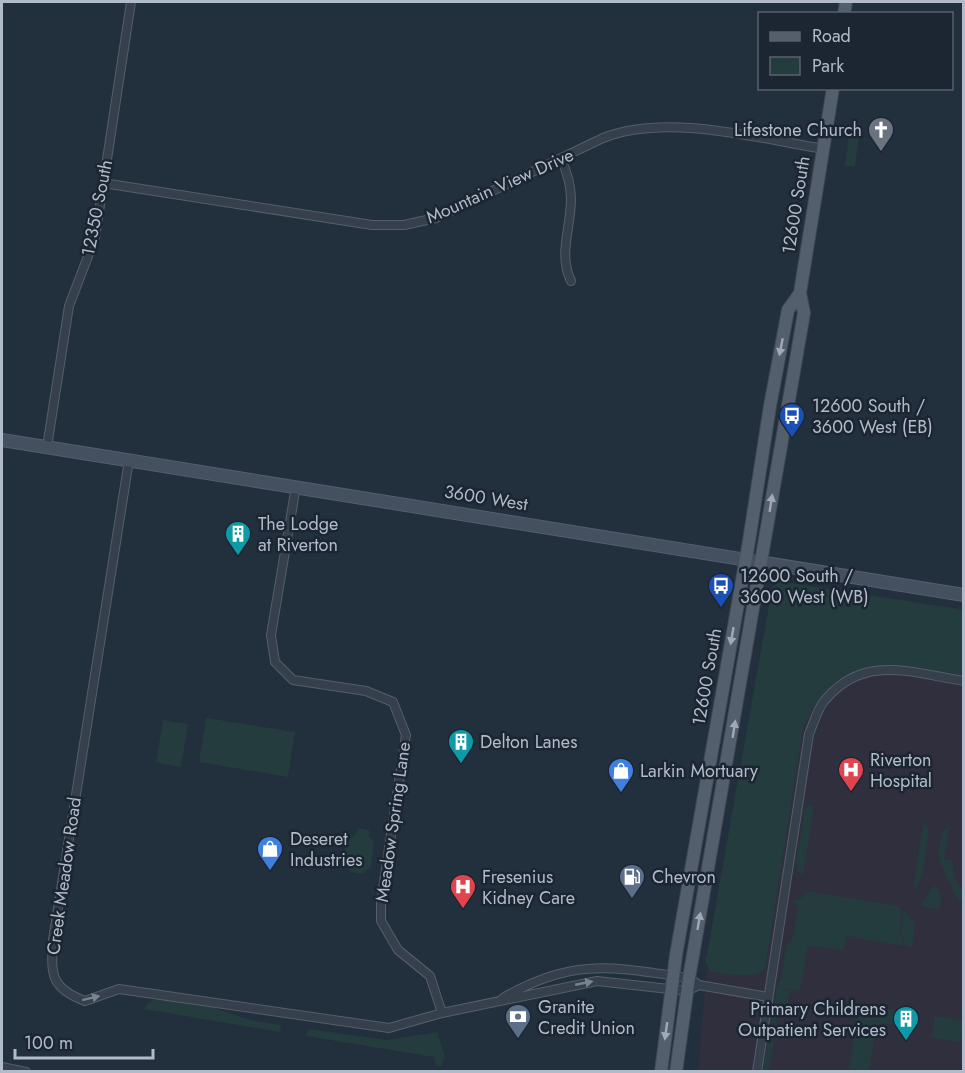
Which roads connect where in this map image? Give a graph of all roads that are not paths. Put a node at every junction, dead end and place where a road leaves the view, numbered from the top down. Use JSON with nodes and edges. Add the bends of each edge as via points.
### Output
{"nodes":[{"id":1,"x":131,"y":2,"type":"edge"},
{"id":2,"x":833,"y":90,"type":"edge"},
{"id":3,"x":824,"y":149,"type":"junction"},
{"id":4,"x":561,"y":159,"type":"junction"},
{"id":5,"x":103,"y":183,"type":"junction"},
{"id":6,"x":571,"y":282,"type":"dead end"},
{"id":7,"x":800,"y":293,"type":"junction"},
{"id":8,"x":2,"y":441,"type":"edge"},
{"id":9,"x":47,"y":447,"type":"junction"},
{"id":10,"x":129,"y":460,"type":"junction"},
{"id":11,"x":296,"y":486,"type":"junction"},
{"id":12,"x":746,"y":558,"type":"junction"},
{"id":13,"x":761,"y":560,"type":"junction"},
{"id":14,"x":963,"y":594,"type":"edge"},
{"id":15,"x":963,"y":681,"type":"edge"},
{"id":16,"x":673,"y":976,"type":"junction"},
{"id":17,"x":694,"y":982,"type":"junction"},
{"id":18,"x":671,"y":991,"type":"junction"},
{"id":19,"x":687,"y":991,"type":"junction"},
{"id":20,"x":768,"y":997,"type":"junction"},
{"id":21,"x":498,"y":1001,"type":"junction"},
{"id":22,"x":442,"y":1013,"type":"junction"},
{"id":23,"x":2,"y":1067,"type":"edge"},
{"id":24,"x":26,"y":1071,"type":"edge"},
{"id":25,"x":660,"y":1071,"type":"edge"},
{"id":26,"x":676,"y":1071,"type":"edge"},
{"id":27,"x":757,"y":1071,"type":"edge"}],
"edges":[{"from":1,"to":5,"type":"street","name":"12350 South"},
{"from":2,"to":3,"type":"main road","name":"12600 South"},
{"from":3,"to":4,"type":"street","name":"Mountain View Drive","via":[[657,126],[616,133]]},
{"from":3,"to":7,"type":"main road","name":"12600 South"},
{"from":4,"to":5,"type":"street","name":"Mountain View Drive","via":[[436,218],[394,226]]},
{"from":4,"to":6,"type":"street","via":[[571,192],[564,254]]},
{"from":5,"to":9,"type":"street","name":"12350 South","via":[[92,250],[69,306]]},
{"from":7,"to":12,"type":"main road","name":"12600 South","one_way":true,"via":[[788,310]]},
{"from":13,"to":7,"type":"main road","name":"12600 South","one_way":true,"via":[[804,313]]},
{"from":8,"to":9,"type":"main road","name":"3600 West"},
{"from":9,"to":10,"type":"main road","name":"3600 West"},
{"from":10,"to":11,"type":"main road","name":"3600 West"},
{"from":10,"to":22,"type":"street","name":"Creek Meadow Road","one_way":true,"via":[[52,940],[51,973],[64,993],[85,1001],[119,989],[389,1028]]},
{"from":11,"to":12,"type":"main road","name":"3600 West"},
{"from":11,"to":22,"type":"street","name":"Meadow Spring Lane","via":[[271,635],[275,662],[292,680],[366,691],[393,702],[406,735],[381,921],[398,950],[430,976]]},
{"from":12,"to":13,"type":"main road","name":"3600 West"},
{"from":12,"to":16,"type":"main road","name":"12600 South","one_way":true},
{"from":13,"to":14,"type":"main road","name":"3600 West"},
{"from":17,"to":13,"type":"main road","name":"12600 South","one_way":true},
{"from":15,"to":20,"type":"street","via":[[879,668],[848,678],[824,701],[809,734]]},
{"from":16,"to":17,"type":"street","name":"Creek Meadow Road"},
{"from":16,"to":18,"type":"main road","name":"12600 South"},
{"from":16,"to":21,"type":"street","name":"Creek Meadow Road","via":[[597,967],[575,969],[540,978]]},
{"from":17,"to":19,"type":"main road","name":"12600 South"},
{"from":17,"to":20,"type":"street","name":"Creek Meadow Road"},
{"from":18,"to":19,"type":"street","name":"Creek Meadow Road"},
{"from":21,"to":18,"type":"street","name":"Creek Meadow Road","one_way":true,"via":[[597,981]]},
{"from":18,"to":25,"type":"main road","name":"12600 South","one_way":true},
{"from":19,"to":26,"type":"main road","name":"12600 South"},
{"from":20,"to":27,"type":"street"},
{"from":21,"to":22,"type":"street","name":"Creek Meadow Road"},
{"from":23,"to":24,"type":"street"}]}
